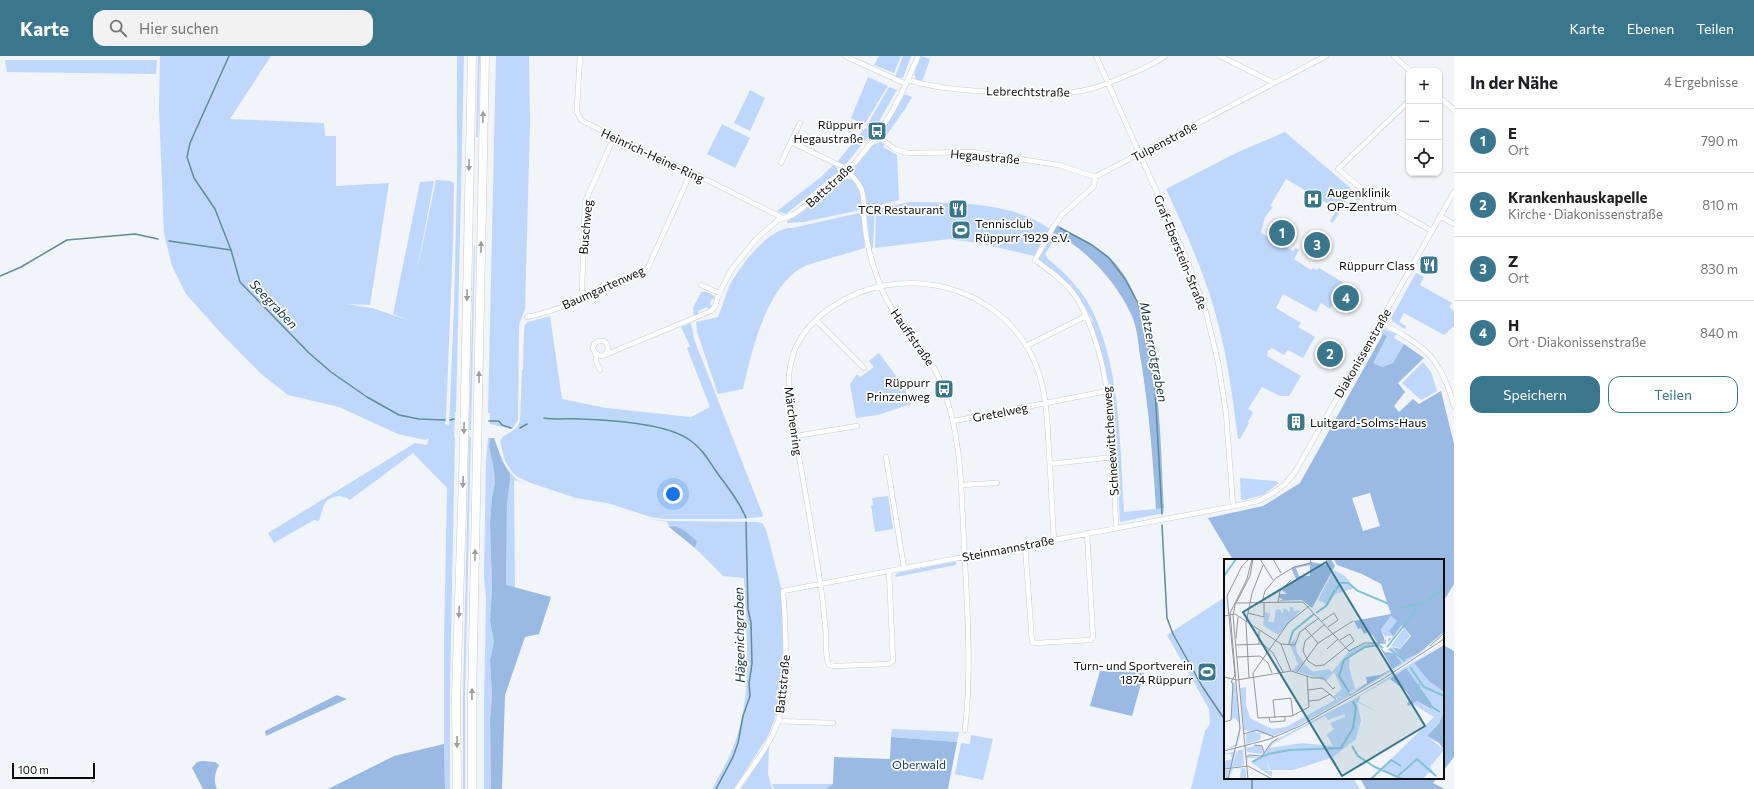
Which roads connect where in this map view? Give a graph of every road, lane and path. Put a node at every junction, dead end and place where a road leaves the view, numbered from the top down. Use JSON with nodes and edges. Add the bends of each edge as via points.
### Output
{"nodes":[{"id":1,"x":472,"y":56,"type":"edge"},
{"id":2,"x":484,"y":56,"type":"edge"},
{"id":3,"x":580,"y":56,"type":"edge"},
{"id":4,"x":845,"y":56,"type":"edge"},
{"id":5,"x":918,"y":56,"type":"edge"},
{"id":6,"x":1096,"y":56,"type":"edge"},
{"id":7,"x":1165,"y":56,"type":"edge"},
{"id":8,"x":1220,"y":56,"type":"edge"},
{"id":9,"x":1326,"y":56,"type":"edge"},
{"id":10,"x":1394,"y":56,"type":"edge"},
{"id":11,"x":1407,"y":68,"type":"edge"},
{"id":12,"x":907,"y":82,"type":"junction"},
{"id":13,"x":1108,"y":83,"type":"junction"},
{"id":14,"x":1274,"y":83,"type":"junction"},
{"id":15,"x":1442,"y":100,"type":"edge"},
{"id":16,"x":1406,"y":104,"type":"edge"},
{"id":17,"x":1454,"y":110,"type":"edge"},
{"id":18,"x":800,"y":123,"type":"dead end"},
{"id":19,"x":877,"y":136,"type":"junction"},
{"id":20,"x":614,"y":137,"type":"junction"},
{"id":21,"x":791,"y":142,"type":"junction"},
{"id":22,"x":1140,"y":154,"type":"junction"},
{"id":23,"x":781,"y":163,"type":"dead end"},
{"id":24,"x":848,"y":171,"type":"junction"},
{"id":25,"x":691,"y":172,"type":"junction"},
{"id":26,"x":1095,"y":177,"type":"junction"},
{"id":27,"x":1454,"y":192,"type":"edge"},
{"id":28,"x":1440,"y":216,"type":"junction"},
{"id":29,"x":783,"y":218,"type":"junction"},
{"id":30,"x":1454,"y":224,"type":"edge"},
{"id":31,"x":1432,"y":231,"type":"junction"},
{"id":32,"x":701,"y":285,"type":"dead end"},
{"id":33,"x":881,"y":287,"type":"junction"},
{"id":34,"x":719,"y":293,"type":"junction"},
{"id":35,"x":584,"y":297,"type":"junction"},
{"id":36,"x":1086,"y":316,"type":"junction"},
{"id":37,"x":527,"y":317,"type":"dead end"},
{"id":38,"x":816,"y":320,"type":"junction"},
{"id":39,"x":1380,"y":322,"type":"junction"},
{"id":40,"x":1026,"y":346,"type":"junction"},
{"id":41,"x":597,"y":354,"type":"junction"},
{"id":42,"x":605,"y":354,"type":"junction"},
{"id":43,"x":864,"y":368,"type":"dead end"},
{"id":44,"x":600,"y":370,"type":"dead end"},
{"id":45,"x":1107,"y":391,"type":"junction"},
{"id":46,"x":1046,"y":403,"type":"junction"},
{"id":47,"x":1454,"y":406,"type":"edge"},
{"id":48,"x":954,"y":421,"type":"junction"},
{"id":49,"x":856,"y":426,"type":"dead end"},
{"id":50,"x":796,"y":436,"type":"junction"},
{"id":51,"x":886,"y":457,"type":"dead end"},
{"id":52,"x":1113,"y":457,"type":"junction"},
{"id":53,"x":1050,"y":464,"type":"junction"},
{"id":54,"x":997,"y":483,"type":"dead end"},
{"id":55,"x":960,"y":485,"type":"junction"},
{"id":56,"x":1233,"y":506,"type":"junction"},
{"id":57,"x":1116,"y":527,"type":"junction"},
{"id":58,"x":1087,"y":533,"type":"junction"},
{"id":59,"x":1054,"y":540,"type":"junction"},
{"id":60,"x":1025,"y":546,"type":"junction"},
{"id":61,"x":964,"y":556,"type":"junction"},
{"id":62,"x":904,"y":568,"type":"junction"},
{"id":63,"x":889,"y":571,"type":"junction"},
{"id":64,"x":820,"y":584,"type":"junction"},
{"id":65,"x":783,"y":591,"type":"joint"},
{"id":66,"x":778,"y":721,"type":"junction"},
{"id":67,"x":833,"y":723,"type":"dead end"},
{"id":68,"x":965,"y":730,"type":"dead end"},
{"id":69,"x":457,"y":789,"type":"edge"},
{"id":70,"x":472,"y":789,"type":"edge"},
{"id":71,"x":737,"y":789,"type":"edge"}],
"edges":[{"from":1,"to":69,"type":"highway","one_way":true,"via":[[456,698]]},
{"from":70,"to":2,"type":"highway","one_way":true},
{"from":3,"to":20,"type":"street","name":"Heinrich-Heine-Ring","via":[[577,107],[579,117],[586,124]]},
{"from":4,"to":12,"type":"street","name":"Lebrechtstraße"},
{"from":5,"to":12,"type":"street","name":"Battstraße"},
{"from":6,"to":13,"type":"street","name":"Graf-Eberstein-Straße"},
{"from":7,"to":13,"type":"street","name":"Lebrechtstraße"},
{"from":8,"to":14,"type":"street"},
{"from":9,"to":14,"type":"street","name":"Tulpenstraße"},
{"from":10,"to":11,"type":"street"},
{"from":12,"to":13,"type":"street","name":"Lebrechtstraße","via":[[941,88],[1035,93],[1076,92]]},
{"from":12,"to":19,"type":"street","name":"Battstraße"},
{"from":13,"to":22,"type":"street","name":"Graf-Eberstein-Straße"},
{"from":14,"to":22,"type":"street","name":"Tulpenstraße"},
{"from":15,"to":17,"type":"street"},
{"from":16,"to":31,"type":"street","via":[[1338,169],[1372,197]]},
{"from":18,"to":21,"type":"street"},
{"from":19,"to":24,"type":"street","name":"Battstraße"},
{"from":19,"to":26,"type":"street","name":"Hegaustraße","via":[[895,149],[908,153],[978,153],[1059,165]]},
{"from":20,"to":25,"type":"street","name":"Heinrich-Heine-Ring"},
{"from":20,"to":35,"type":"street","name":"Buschweg","via":[[585,202],[582,289]]},
{"from":21,"to":23,"type":"street"},
{"from":21,"to":24,"type":"street"},
{"from":22,"to":26,"type":"street","name":"Tulpenstraße"},
{"from":22,"to":56,"type":"street","name":"Graf-Eberstein-Straße","via":[[1193,274],[1206,312],[1218,362],[1226,413]]},
{"from":24,"to":29,"type":"street","name":"Battstraße","via":[[798,212]]},
{"from":24,"to":33,"type":"street","name":"Hauffstraße","via":[[862,189],[868,246]]},
{"from":25,"to":29,"type":"street","name":"Heinrich-Heine-Ring"},
{"from":25,"to":35,"type":"street","name":"Baumgartenweg","via":[[648,268]]},
{"from":26,"to":36,"type":"street","name":"Schneewittchenweg","via":[[1094,186],[1062,215],[1054,226],[1035,260],[1064,282]]},
{"from":27,"to":28,"type":"street","name":"Diakonissenstraße"},
{"from":28,"to":30,"type":"street"},
{"from":28,"to":31,"type":"street","name":"Diakonissenstraße"},
{"from":29,"to":34,"type":"street","name":"Battstraße","via":[[764,231],[748,248],[732,269]]},
{"from":31,"to":39,"type":"street","name":"Diakonissenstraße"},
{"from":32,"to":34,"type":"street"},
{"from":33,"to":38,"type":"street","name":"Märchenring","via":[[848,298],[829,308]]},
{"from":33,"to":40,"type":"street","name":"Märchenring","via":[[923,284],[963,292],[1004,317]]},
{"from":33,"to":48,"type":"street","name":"Hauffstraße","via":[[892,308],[931,361],[942,384]]},
{"from":34,"to":42,"type":"street","name":"Battstraße","via":[[711,311]]},
{"from":35,"to":37,"type":"street","name":"Baumgartenweg","via":[[543,314]]},
{"from":36,"to":40,"type":"street"},
{"from":36,"to":45,"type":"street","name":"Schneewittchenweg","via":[[1098,346]]},
{"from":38,"to":43,"type":"street"},
{"from":38,"to":50,"type":"street","name":"Märchenring","via":[[798,344],[789,371]]},
{"from":39,"to":47,"type":"street","via":[[1414,341],[1429,354],[1446,379]]},
{"from":39,"to":56,"type":"street","name":"Diakonissenstraße","via":[[1291,477],[1266,497]]},
{"from":40,"to":46,"type":"street","name":"Märchenring","via":[[1039,374]]},
{"from":41,"to":42,"type":"street"},
{"from":41,"to":42,"type":"street","via":[[593,346],[600,340],[608,346]]},
{"from":41,"to":44,"type":"street","via":[[596,361]]},
{"from":45,"to":46,"type":"street","name":"Gretelweg"},
{"from":45,"to":52,"type":"street","name":"Schneewittchenweg"},
{"from":46,"to":48,"type":"street","name":"Gretelweg"},
{"from":46,"to":53,"type":"street","name":"Märchenring"},
{"from":48,"to":55,"type":"street","name":"Hauffstraße","via":[[958,441]]},
{"from":49,"to":50,"type":"street"},
{"from":50,"to":64,"type":"street","name":"Märchenring"},
{"from":51,"to":62,"type":"street"},
{"from":52,"to":53,"type":"street"},
{"from":52,"to":57,"type":"street","name":"Schneewittchenweg"},
{"from":53,"to":59,"type":"street","name":"Märchenring"},
{"from":54,"to":55,"type":"street"},
{"from":55,"to":61,"type":"street","name":"Hauffstraße"},
{"from":56,"to":57,"type":"street","name":"Steinmannstraße"},
{"from":57,"to":58,"type":"street","name":"Steinmannstraße"},
{"from":58,"to":59,"type":"street","name":"Steinmannstraße"},
{"from":58,"to":60,"type":"street","via":[[1093,637],[1091,640],[1032,642]]},
{"from":59,"to":60,"type":"street","name":"Steinmannstraße"},
{"from":60,"to":61,"type":"street","name":"Steinmannstraße"},
{"from":61,"to":62,"type":"street","name":"Steinmannstraße"},
{"from":61,"to":68,"type":"street","name":"Hauffstraße","via":[[969,674]]},
{"from":62,"to":63,"type":"street","name":"Steinmannstraße"},
{"from":63,"to":64,"type":"street","name":"Steinmannstraße"},
{"from":63,"to":64,"type":"street","name":"Märchenring","via":[[893,661],[889,664],[829,665]]},
{"from":64,"to":65,"type":"street","name":"Steinmannstraße"},
{"from":65,"to":66,"type":"street","name":"Battstraße","via":[[785,663]]},
{"from":66,"to":67,"type":"street"},
{"from":66,"to":71,"type":"street","name":"Battstraße","via":[[766,746]]}]}
